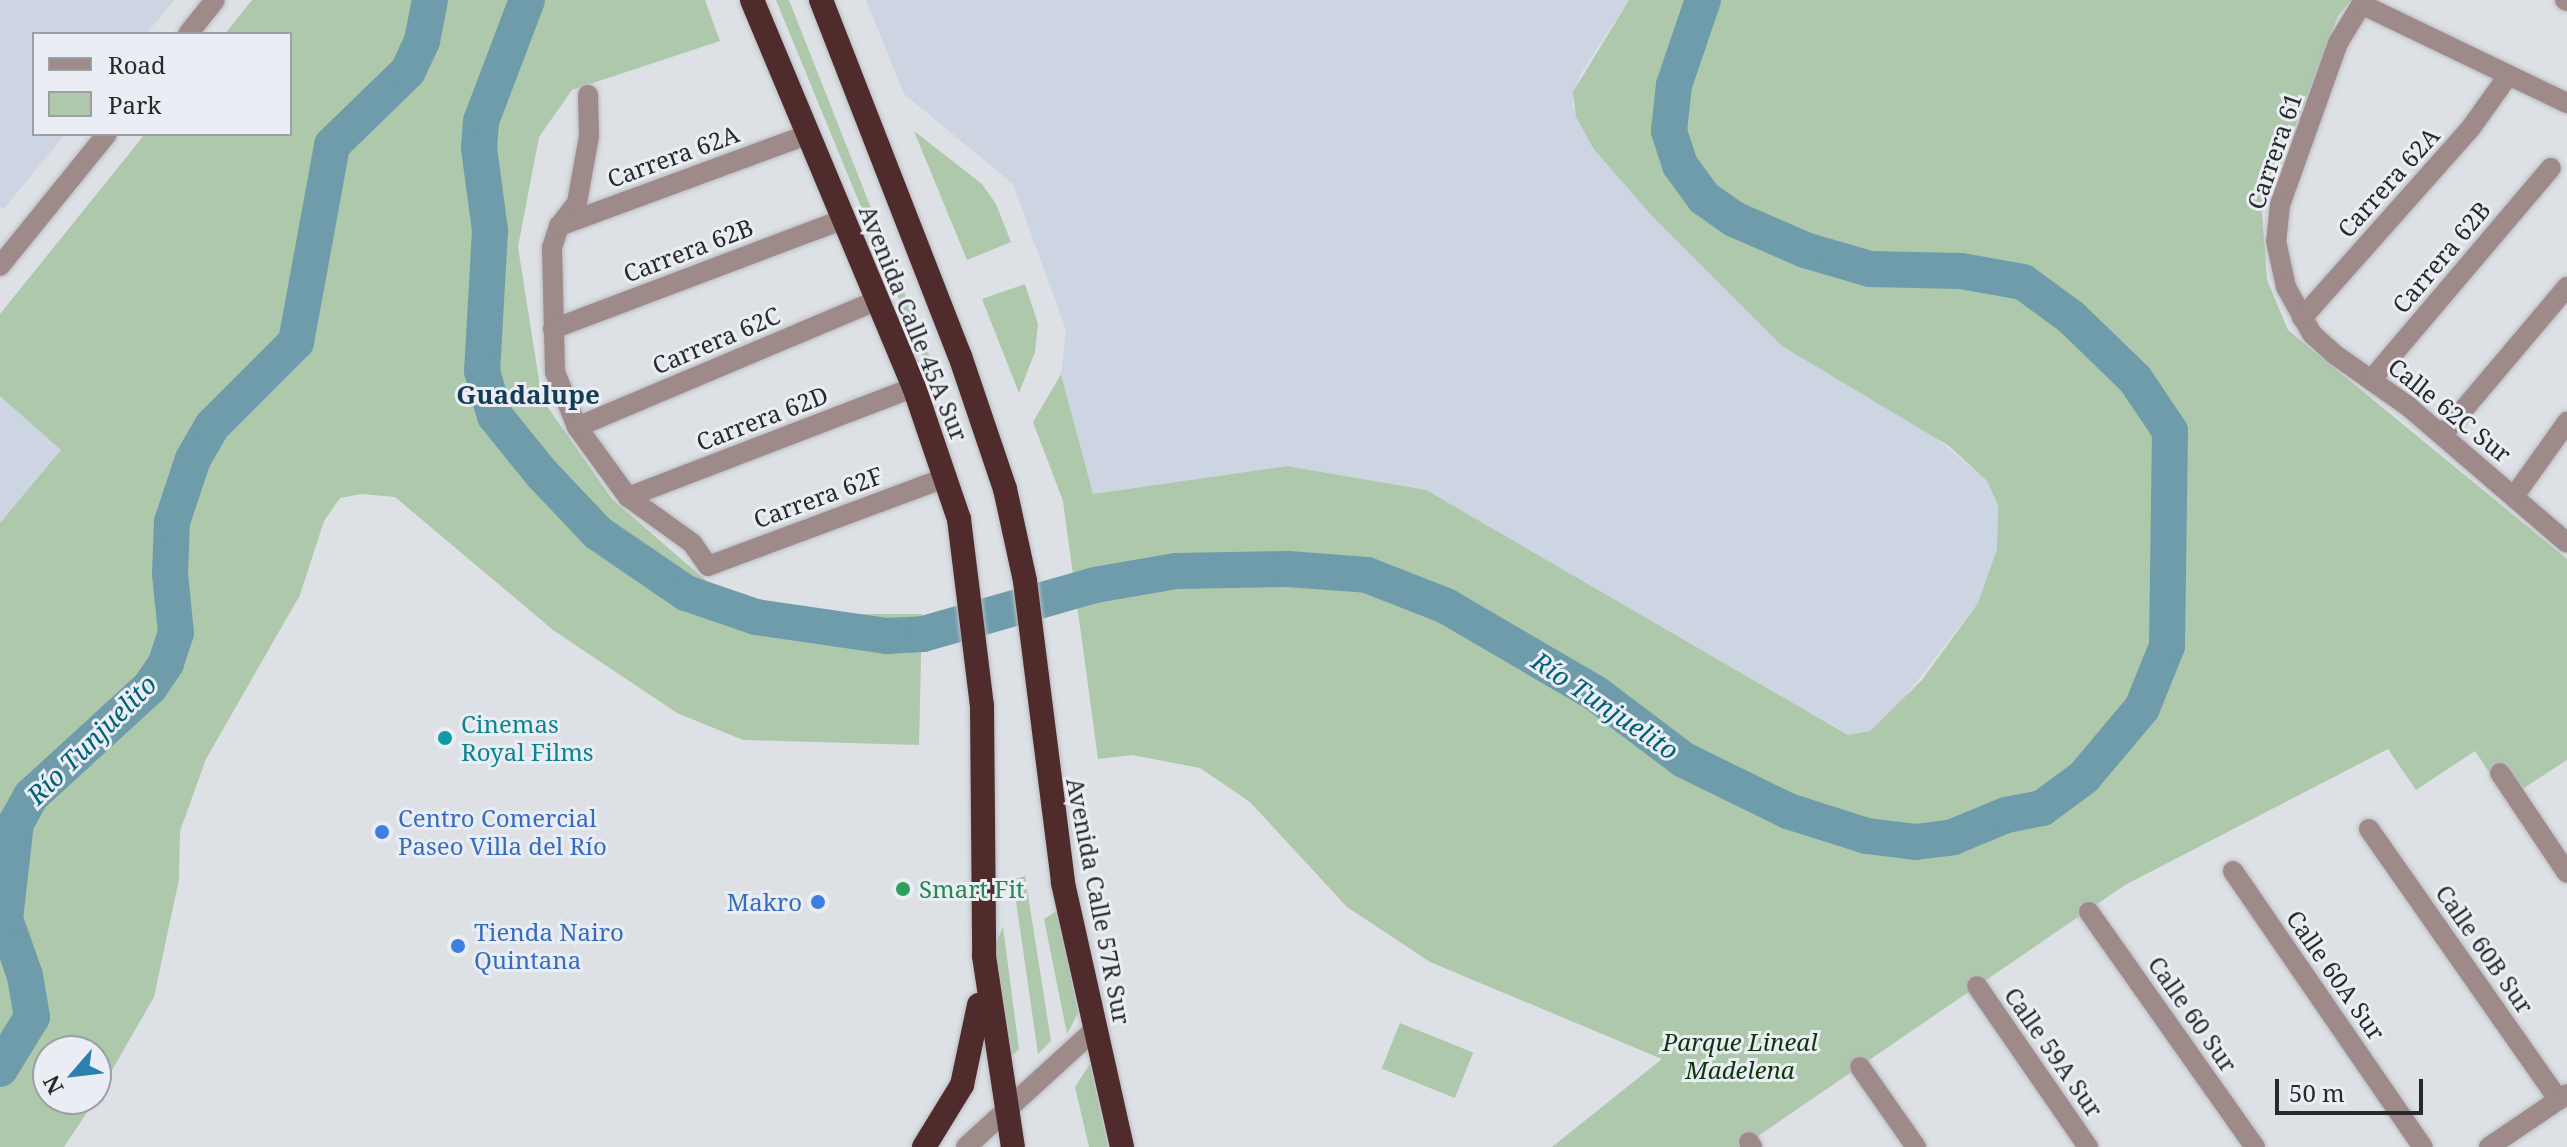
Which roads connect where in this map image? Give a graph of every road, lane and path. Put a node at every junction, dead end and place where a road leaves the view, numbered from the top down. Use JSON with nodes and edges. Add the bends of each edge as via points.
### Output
{"nodes":[{"id":1,"x":215,"y":0,"type":"edge"},
{"id":2,"x":752,"y":0,"type":"edge"},
{"id":3,"x":821,"y":0,"type":"edge"},
{"id":4,"x":2363,"y":2,"type":"edge"},
{"id":5,"x":190,"y":32,"type":"edge"},
{"id":6,"x":2508,"y":76,"type":"junction"},
{"id":7,"x":588,"y":95,"type":"dead end"},
{"id":8,"x":2567,"y":103,"type":"edge"},
{"id":9,"x":806,"y":135,"type":"junction"},
{"id":10,"x":105,"y":136,"type":"edge"},
{"id":11,"x":2551,"y":168,"type":"dead end"},
{"id":12,"x":842,"y":220,"type":"junction"},
{"id":13,"x":559,"y":226,"type":"junction"},
{"id":14,"x":3,"y":257,"type":"edge"},
{"id":15,"x":2567,"y":287,"type":"edge"},
{"id":16,"x":876,"y":301,"type":"junction"},
{"id":17,"x":2302,"y":318,"type":"junction"},
{"id":18,"x":553,"y":329,"type":"junction"},
{"id":19,"x":2371,"y":380,"type":"junction"},
{"id":20,"x":914,"y":387,"type":"junction"},
{"id":21,"x":2567,"y":422,"type":"edge"},
{"id":22,"x":577,"y":427,"type":"junction"},
{"id":23,"x":2442,"y":435,"type":"junction"},
{"id":24,"x":947,"y":477,"type":"junction"},
{"id":25,"x":2515,"y":495,"type":"junction"},
{"id":26,"x":628,"y":497,"type":"junction"},
{"id":27,"x":2567,"y":543,"type":"edge"},
{"id":28,"x":1035,"y":663,"type":"joint"},
{"id":29,"x":2500,"y":773,"type":"dead end"},
{"id":30,"x":2369,"y":829,"type":"dead end"},
{"id":31,"x":2233,"y":871,"type":"dead end"},
{"id":32,"x":2567,"y":873,"type":"edge"},
{"id":33,"x":2089,"y":912,"type":"dead end"},
{"id":34,"x":984,"y":963,"type":"junction"},
{"id":35,"x":1977,"y":986,"type":"dead end"},
{"id":36,"x":1094,"y":1030,"type":"junction"},
{"id":37,"x":1860,"y":1067,"type":"dead end"},
{"id":38,"x":2563,"y":1097,"type":"edge"},
{"id":39,"x":1005,"y":1112,"type":"junction"},
{"id":40,"x":924,"y":1147,"type":"edge"},
{"id":41,"x":966,"y":1147,"type":"edge"},
{"id":42,"x":1013,"y":1147,"type":"edge"},
{"id":43,"x":1122,"y":1147,"type":"edge"},
{"id":44,"x":1916,"y":1147,"type":"edge"},
{"id":45,"x":2088,"y":1147,"type":"edge"},
{"id":46,"x":2255,"y":1147,"type":"edge"},
{"id":47,"x":2423,"y":1147,"type":"edge"},
{"id":48,"x":2489,"y":1147,"type":"edge"}],
"edges":[{"from":1,"to":5,"type":"street"},
{"from":2,"to":9,"type":"highway","name":"Avenida Calle 45A Sur"},
{"from":3,"to":28,"type":"highway","name":"Avenida Calle 45A Sur","via":[[997,458],[1025,581]]},
{"from":4,"to":6,"type":"street"},
{"from":4,"to":17,"type":"street","name":"Carrera 61","via":[[2338,43],[2276,224],[2279,264]]},
{"from":6,"to":8,"type":"street"},
{"from":6,"to":17,"type":"street","name":"Carrera 62A","via":[[2470,129]]},
{"from":7,"to":13,"type":"street","via":[[584,174],[577,203]]},
{"from":9,"to":12,"type":"highway","name":"Avenida Calle 45A Sur"},
{"from":9,"to":13,"type":"street","name":"Carrera 62A"},
{"from":10,"to":14,"type":"street"},
{"from":11,"to":19,"type":"street","name":"Carrera 62B"},
{"from":12,"to":16,"type":"highway","name":"Avenida Calle 45A Sur"},
{"from":12,"to":18,"type":"street","name":"Carrera 62B"},
{"from":13,"to":18,"type":"street","via":[[552,248]]},
{"from":15,"to":23,"type":"street"},
{"from":16,"to":20,"type":"highway","name":"Avenida Calle 45A Sur"},
{"from":16,"to":22,"type":"street","name":"Carrera 62C"},
{"from":17,"to":19,"type":"street","name":"Calle 62C Sur","via":[[2334,354]]},
{"from":18,"to":22,"type":"street","via":[[555,372]]},
{"from":19,"to":23,"type":"street","name":"Calle 62C Sur"},
{"from":20,"to":24,"type":"highway","name":"Avenida Calle 45A Sur"},
{"from":20,"to":26,"type":"street","name":"Carrera 62D"},
{"from":21,"to":25,"type":"street"},
{"from":22,"to":26,"type":"street"},
{"from":23,"to":25,"type":"street","name":"Calle 62C Sur"},
{"from":24,"to":26,"type":"street","name":"Carrera 62F","via":[[708,566],[692,543]]},
{"from":24,"to":34,"type":"highway","name":"Avenida Calle 45A Sur","via":[[980,678]]},
{"from":25,"to":27,"type":"street","name":"Calle 62C Sur"},
{"from":28,"to":36,"type":"highway","name":"Avenida Calle 57R Sur","via":[[1056,841]]},
{"from":29,"to":32,"type":"street"},
{"from":30,"to":38,"type":"street","name":"Calle 60B Sur"},
{"from":31,"to":47,"type":"street","name":"Calle 60A Sur"},
{"from":33,"to":46,"type":"street","name":"Calle 60 Sur"},
{"from":34,"to":39,"type":"highway"},
{"from":34,"to":40,"type":"highway","via":[[977,1029],[962,1085]]},
{"from":35,"to":45,"type":"street","name":"Calle 59A Sur"},
{"from":36,"to":39,"type":"street"},
{"from":36,"to":43,"type":"highway","name":"Avenida Calle 57R Sur"},
{"from":37,"to":44,"type":"street"},
{"from":38,"to":48,"type":"street"},
{"from":39,"to":41,"type":"street"},
{"from":39,"to":42,"type":"highway"}]}
